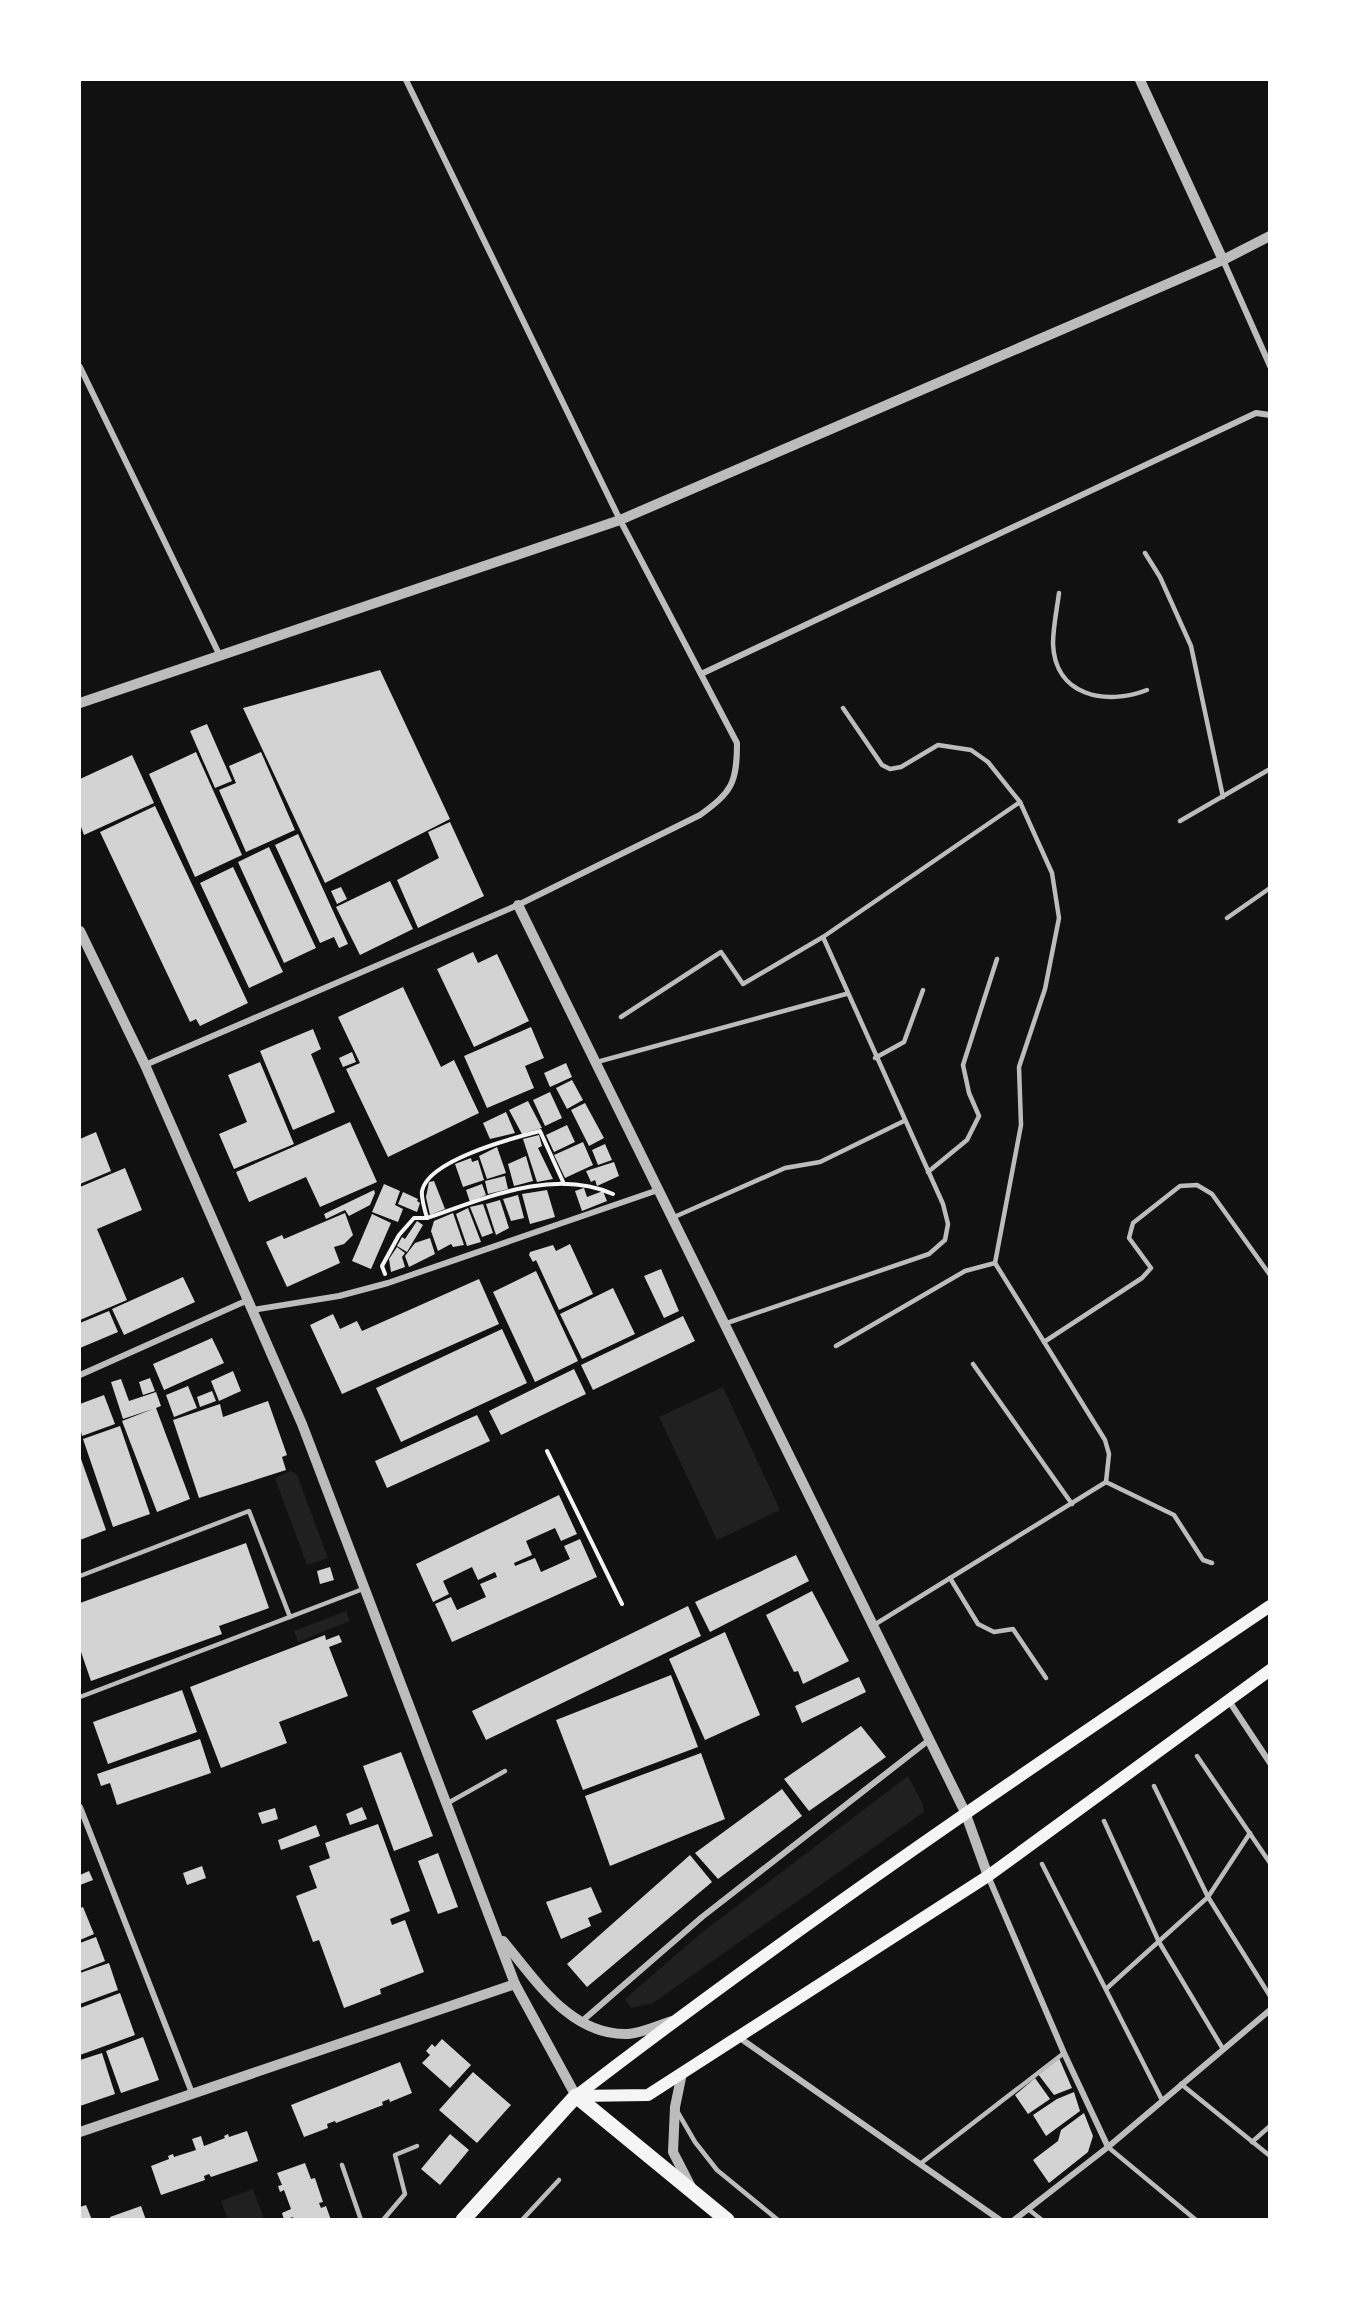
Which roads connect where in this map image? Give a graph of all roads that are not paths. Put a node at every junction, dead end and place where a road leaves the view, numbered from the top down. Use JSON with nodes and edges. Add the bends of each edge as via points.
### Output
{"nodes":[{"id":1,"x":406,"y":80,"type":"edge"},
{"id":2,"x":1140,"y":80,"type":"edge"},
{"id":3,"x":1269,"y":236,"type":"edge"},
{"id":4,"x":1223,"y":260,"type":"junction"},
{"id":5,"x":1269,"y":366,"type":"edge"},
{"id":6,"x":80,"y":367,"type":"edge"},
{"id":7,"x":1269,"y":415,"type":"edge"},
{"id":8,"x":620,"y":520,"type":"junction"},
{"id":9,"x":1145,"y":553,"type":"dead end"},
{"id":10,"x":1059,"y":593,"type":"dead end"},
{"id":11,"x":220,"y":656,"type":"junction"},
{"id":12,"x":701,"y":674,"type":"junction"},
{"id":13,"x":1147,"y":690,"type":"dead end"},
{"id":14,"x":80,"y":703,"type":"edge"},
{"id":15,"x":843,"y":708,"type":"dead end"},
{"id":16,"x":1269,"y":770,"type":"edge"},
{"id":17,"x":1223,"y":797,"type":"junction"},
{"id":18,"x":1020,"y":802,"type":"junction"},
{"id":19,"x":1180,"y":821,"type":"dead end"},
{"id":20,"x":1269,"y":888,"type":"edge"},
{"id":21,"x":518,"y":905,"type":"junction"},
{"id":22,"x":1227,"y":918,"type":"dead end"},
{"id":23,"x":80,"y":931,"type":"edge"},
{"id":24,"x":823,"y":938,"type":"junction"},
{"id":25,"x":997,"y":959,"type":"dead end"},
{"id":26,"x":922,"y":990,"type":"dead end"},
{"id":27,"x":846,"y":994,"type":"junction"},
{"id":28,"x":621,"y":1017,"type":"dead end"},
{"id":29,"x":875,"y":1058,"type":"junction"},
{"id":30,"x":595,"y":1063,"type":"junction"},
{"id":31,"x":145,"y":1065,"type":"junction"},
{"id":32,"x":904,"y":1121,"type":"junction"},
{"id":33,"x":928,"y":1172,"type":"junction"},
{"id":34,"x":658,"y":1190,"type":"junction"},
{"id":35,"x":672,"y":1218,"type":"junction"},
{"id":36,"x":995,"y":1263,"type":"junction"},
{"id":37,"x":1269,"y":1275,"type":"edge"},
{"id":38,"x":250,"y":1305,"type":"junction"},
{"id":39,"x":724,"y":1324,"type":"junction"},
{"id":40,"x":1044,"y":1342,"type":"junction"},
{"id":41,"x":836,"y":1346,"type":"dead end"},
{"id":42,"x":973,"y":1364,"type":"dead end"},
{"id":43,"x":80,"y":1375,"type":"edge"},
{"id":44,"x":1107,"y":1482,"type":"junction"},
{"id":45,"x":1071,"y":1504,"type":"junction"},
{"id":46,"x":1212,"y":1563,"type":"dead end"},
{"id":47,"x":80,"y":1576,"type":"edge"},
{"id":48,"x":950,"y":1578,"type":"junction"},
{"id":49,"x":366,"y":1588,"type":"junction"},
{"id":50,"x":1269,"y":1606,"type":"edge"},
{"id":51,"x":290,"y":1617,"type":"junction"},
{"id":52,"x":873,"y":1626,"type":"junction"},
{"id":53,"x":1269,"y":1671,"type":"edge"},
{"id":54,"x":1046,"y":1678,"type":"dead end"},
{"id":55,"x":80,"y":1697,"type":"edge"},
{"id":56,"x":1228,"y":1700,"type":"junction"},
{"id":57,"x":929,"y":1740,"type":"junction"},
{"id":58,"x":1197,"y":1756,"type":"dead end"},
{"id":59,"x":1269,"y":1763,"type":"edge"},
{"id":60,"x":505,"y":1771,"type":"dead end"},
{"id":61,"x":1154,"y":1786,"type":"dead end"},
{"id":62,"x":448,"y":1803,"type":"junction"},
{"id":63,"x":80,"y":1807,"type":"edge"},
{"id":64,"x":965,"y":1812,"type":"junction"},
{"id":65,"x":1104,"y":1821,"type":"dead end"},
{"id":66,"x":1250,"y":1833,"type":"junction"},
{"id":67,"x":1269,"y":1863,"type":"edge"},
{"id":68,"x":1042,"y":1864,"type":"dead end"},
{"id":69,"x":988,"y":1876,"type":"junction"},
{"id":70,"x":1208,"y":1897,"type":"junction"},
{"id":71,"x":496,"y":1934,"type":"junction"},
{"id":72,"x":1159,"y":1942,"type":"junction"},
{"id":73,"x":515,"y":1983,"type":"junction"},
{"id":74,"x":1106,"y":1989,"type":"junction"},
{"id":75,"x":1269,"y":1996,"type":"edge"},
{"id":76,"x":1269,"y":2010,"type":"edge"},
{"id":77,"x":675,"y":2020,"type":"junction"},
{"id":78,"x":581,"y":2022,"type":"junction"},
{"id":79,"x":737,"y":2036,"type":"junction"},
{"id":80,"x":1223,"y":2049,"type":"junction"},
{"id":81,"x":1064,"y":2053,"type":"junction"},
{"id":82,"x":682,"y":2073,"type":"junction"},
{"id":83,"x":1181,"y":2084,"type":"junction"},
{"id":84,"x":192,"y":2093,"type":"junction"},
{"id":85,"x":576,"y":2096,"type":"junction"},
{"id":86,"x":1162,"y":2100,"type":"junction"},
{"id":87,"x":675,"y":2107,"type":"junction"},
{"id":88,"x":1269,"y":2126,"type":"edge"},
{"id":89,"x":80,"y":2132,"type":"edge"},
{"id":90,"x":1252,"y":2142,"type":"junction"},
{"id":91,"x":417,"y":2146,"type":"dead end"},
{"id":92,"x":1108,"y":2147,"type":"junction"},
{"id":93,"x":1269,"y":2156,"type":"edge"},
{"id":94,"x":920,"y":2164,"type":"junction"},
{"id":95,"x":342,"y":2165,"type":"dead end"},
{"id":96,"x":560,"y":2180,"type":"dead end"},
{"id":97,"x":693,"y":2192,"type":"junction"},
{"id":98,"x":1028,"y":2209,"type":"junction"},
{"id":99,"x":360,"y":2220,"type":"edge"},
{"id":100,"x":383,"y":2220,"type":"edge"},
{"id":101,"x":463,"y":2220,"type":"edge"},
{"id":102,"x":522,"y":2220,"type":"edge"},
{"id":103,"x":727,"y":2220,"type":"edge"},
{"id":104,"x":778,"y":2220,"type":"edge"},
{"id":105,"x":1000,"y":2220,"type":"edge"},
{"id":106,"x":1014,"y":2220,"type":"edge"},
{"id":107,"x":1042,"y":2220,"type":"edge"},
{"id":108,"x":1196,"y":2220,"type":"edge"}],
"edges":[{"from":1,"to":8,"type":"street"},
{"from":2,"to":4,"type":"street"},
{"from":3,"to":4,"type":"street"},
{"from":4,"to":5,"type":"street"},
{"from":4,"to":8,"type":"street"},
{"from":6,"to":11,"type":"street"},
{"from":7,"to":12,"type":"street","via":[[1256,413]]},
{"from":8,"to":11,"type":"street"},
{"from":8,"to":12,"type":"street"},
{"from":9,"to":17,"type":"lane","via":[[1191,646]]},
{"from":10,"to":13,"type":"lane","via":[[1053,645],[1060,671],[1075,687],[1101,699],[1130,697]]},
{"from":11,"to":14,"type":"street"},
{"from":12,"to":21,"type":"street","via":[[737,743],[737,775],[725,797],[700,815]]},
{"from":15,"to":18,"type":"lane","via":[[882,765],[890,769],[900,767],[938,745],[971,750],[988,762]]},
{"from":16,"to":17,"type":"lane"},
{"from":17,"to":19,"type":"lane"},
{"from":18,"to":24,"type":"lane"},
{"from":18,"to":36,"type":"lane","via":[[1052,873],[1059,918],[1045,989],[1019,1067],[1021,1125]]},
{"from":20,"to":22,"type":"lane"},
{"from":21,"to":30,"type":"street"},
{"from":21,"to":31,"type":"street"},
{"from":23,"to":31,"type":"street"},
{"from":24,"to":27,"type":"lane"},
{"from":24,"to":28,"type":"lane","via":[[744,984],[721,952]]},
{"from":25,"to":33,"type":"lane","via":[[963,1065],[979,1116],[967,1140]]},
{"from":26,"to":29,"type":"lane","via":[[904,1042]]},
{"from":27,"to":29,"type":"lane"},
{"from":27,"to":30,"type":"lane"},
{"from":29,"to":32,"type":"lane"},
{"from":30,"to":34,"type":"street"},
{"from":31,"to":38,"type":"street"},
{"from":32,"to":33,"type":"lane"},
{"from":32,"to":35,"type":"lane","via":[[820,1162],[785,1168]]},
{"from":33,"to":39,"type":"lane","via":[[948,1224],[945,1240],[929,1254]]},
{"from":34,"to":35,"type":"street"},
{"from":34,"to":38,"type":"street","via":[[388,1283],[339,1296]]},
{"from":35,"to":39,"type":"street"},
{"from":36,"to":40,"type":"lane"},
{"from":36,"to":41,"type":"lane","via":[[965,1271]]},
{"from":37,"to":40,"type":"lane","via":[[1212,1194],[1197,1185],[1180,1186],[1133,1223],[1129,1238],[1151,1268],[1142,1278]]},
{"from":38,"to":43,"type":"street"},
{"from":38,"to":49,"type":"street"},
{"from":39,"to":52,"type":"street"},
{"from":40,"to":44,"type":"lane","via":[[1105,1440],[1109,1454]]},
{"from":42,"to":45,"type":"lane"},
{"from":44,"to":45,"type":"lane"},
{"from":44,"to":46,"type":"lane","via":[[1174,1515],[1203,1560]]},
{"from":45,"to":48,"type":"lane"},
{"from":47,"to":51,"type":"lane","via":[[249,1510]]},
{"from":48,"to":52,"type":"lane"},
{"from":48,"to":54,"type":"lane","via":[[978,1624],[994,1632],[1013,1629]]},
{"from":49,"to":51,"type":"lane"},
{"from":49,"to":62,"type":"street"},
{"from":50,"to":64,"type":"main road"},
{"from":51,"to":55,"type":"lane"},
{"from":52,"to":57,"type":"street"},
{"from":53,"to":56,"type":"main road"},
{"from":56,"to":59,"type":"street"},
{"from":56,"to":69,"type":"main road"},
{"from":57,"to":64,"type":"street"},
{"from":57,"to":78,"type":"street","via":[[702,1917]]},
{"from":58,"to":66,"type":"lane"},
{"from":60,"to":62,"type":"lane"},
{"from":61,"to":70,"type":"lane"},
{"from":62,"to":71,"type":"street"},
{"from":63,"to":84,"type":"street"},
{"from":64,"to":69,"type":"street"},
{"from":64,"to":77,"type":"main road"},
{"from":65,"to":72,"type":"lane"},
{"from":66,"to":67,"type":"lane"},
{"from":66,"to":70,"type":"lane"},
{"from":68,"to":74,"type":"lane"},
{"from":69,"to":79,"type":"main road"},
{"from":69,"to":81,"type":"street"},
{"from":70,"to":72,"type":"lane"},
{"from":70,"to":75,"type":"lane"},
{"from":71,"to":73,"type":"street"},
{"from":71,"to":78,"type":"street","via":[[549,1995]]},
{"from":72,"to":74,"type":"lane"},
{"from":72,"to":80,"type":"lane"},
{"from":73,"to":84,"type":"street"},
{"from":73,"to":85,"type":"street"},
{"from":74,"to":86,"type":"lane"},
{"from":76,"to":80,"type":"street"},
{"from":77,"to":78,"type":"street","via":[[629,2034],[596,2031]]},
{"from":77,"to":85,"type":"main road"},
{"from":79,"to":82,"type":"main road"},
{"from":79,"to":94,"type":"street"},
{"from":80,"to":83,"type":"street"},
{"from":81,"to":92,"type":"street"},
{"from":81,"to":94,"type":"lane"},
{"from":82,"to":85,"type":"main road","via":[[648,2095]]},
{"from":82,"to":87,"type":"street"},
{"from":83,"to":86,"type":"street"},
{"from":83,"to":90,"type":"lane"},
{"from":84,"to":89,"type":"street"},
{"from":85,"to":97,"type":"main road"},
{"from":85,"to":101,"type":"main road"},
{"from":86,"to":92,"type":"street"},
{"from":87,"to":97,"type":"street","via":[[673,2152]]},
{"from":87,"to":104,"type":"lane","via":[[717,2170]]},
{"from":88,"to":90,"type":"lane"},
{"from":90,"to":93,"type":"lane"},
{"from":91,"to":100,"type":"lane","via":[[395,2155],[405,2194]]},
{"from":92,"to":98,"type":"street"},
{"from":92,"to":108,"type":"lane"},
{"from":94,"to":105,"type":"street"},
{"from":95,"to":99,"type":"lane"},
{"from":96,"to":102,"type":"lane"},
{"from":97,"to":103,"type":"main road"},
{"from":98,"to":106,"type":"street"},
{"from":98,"to":107,"type":"lane"}]}
